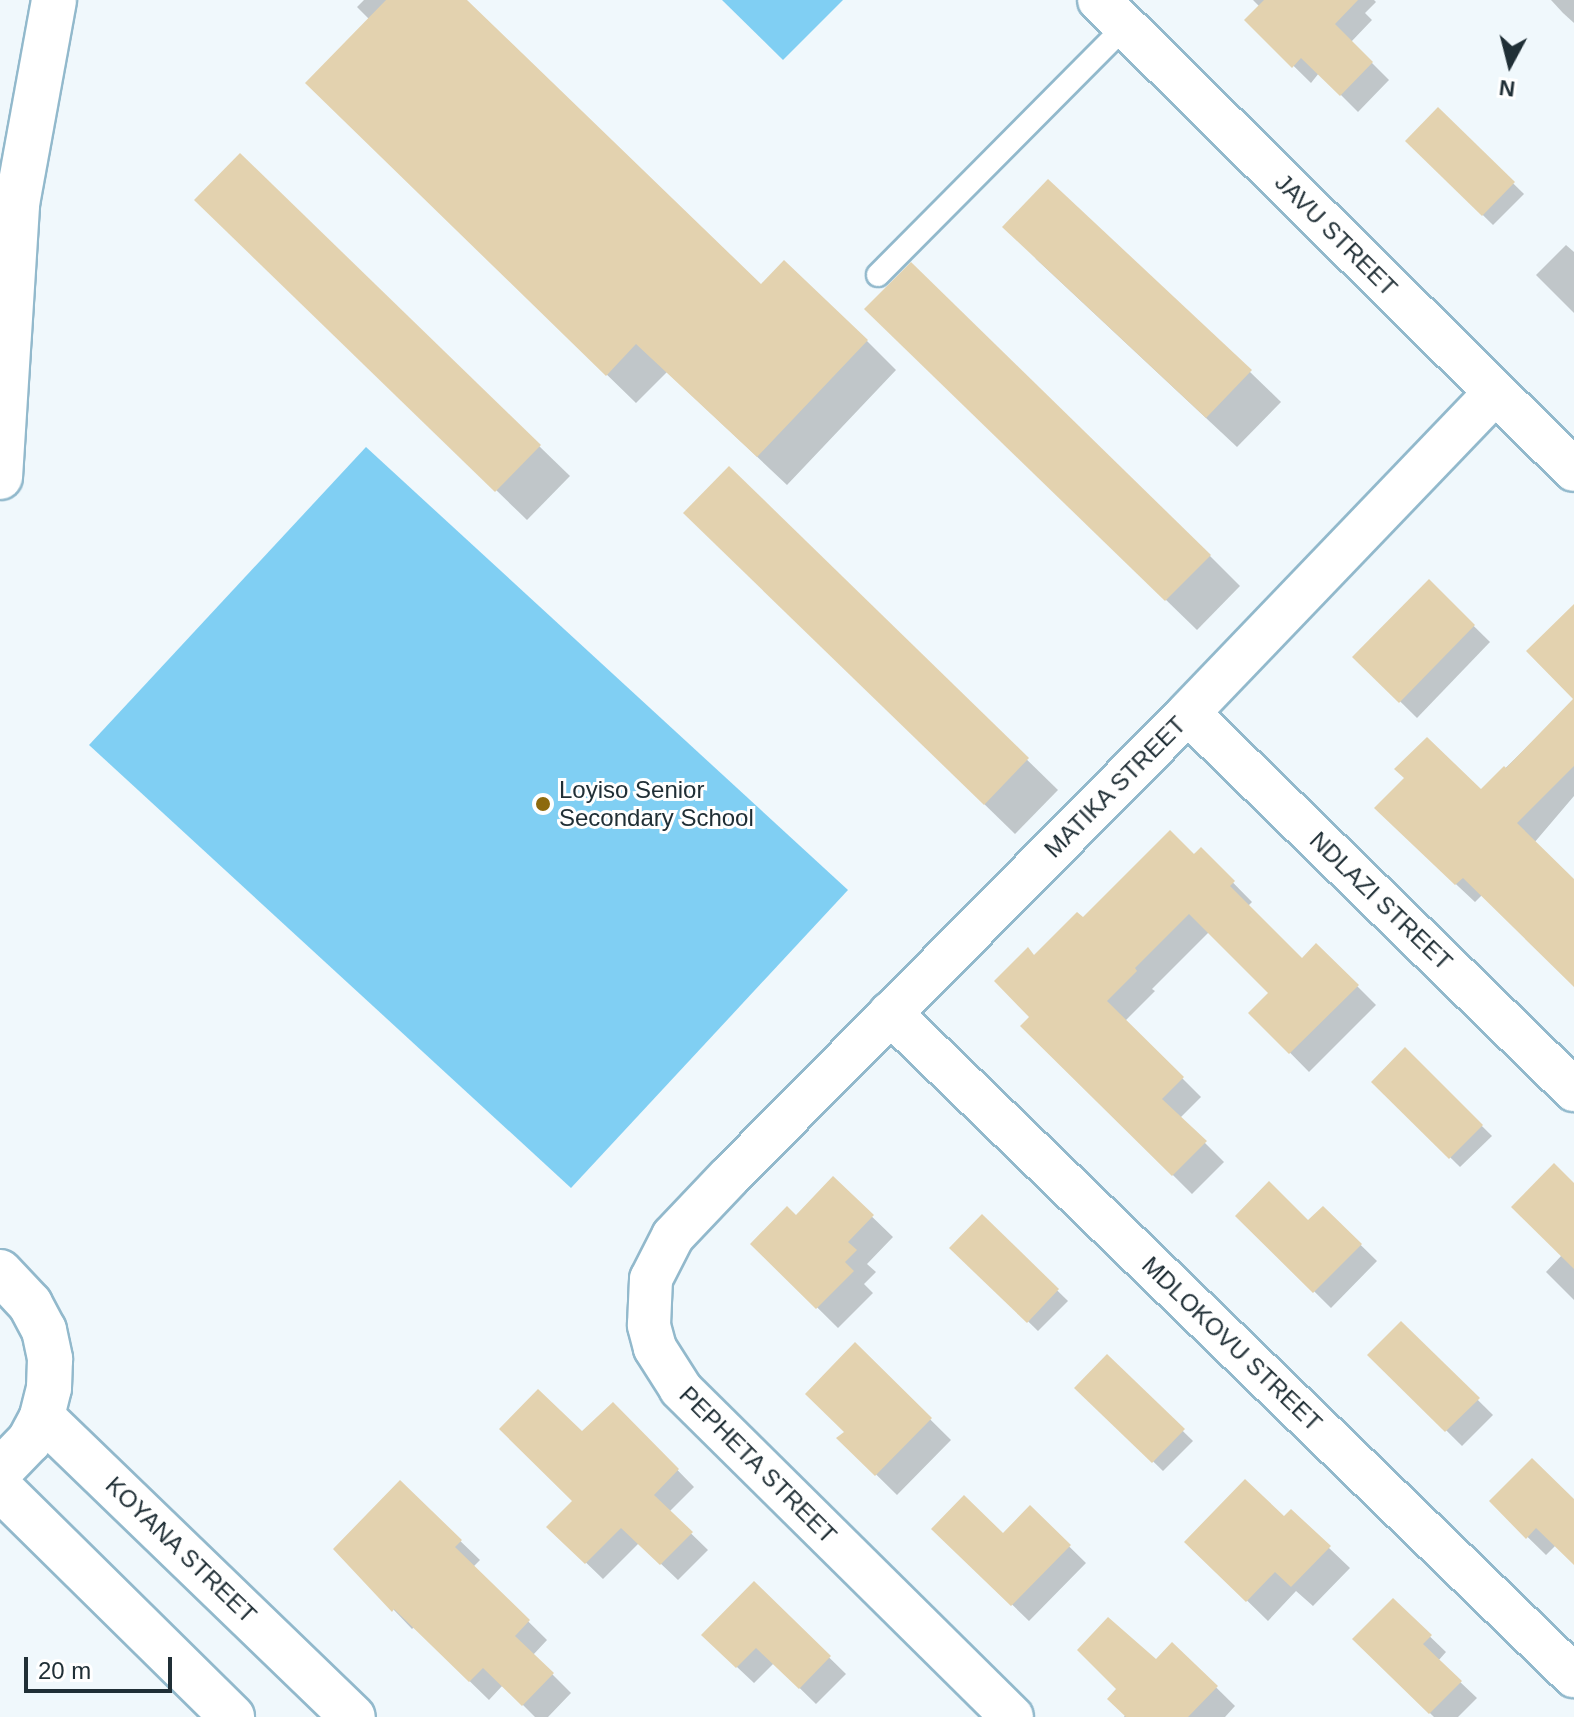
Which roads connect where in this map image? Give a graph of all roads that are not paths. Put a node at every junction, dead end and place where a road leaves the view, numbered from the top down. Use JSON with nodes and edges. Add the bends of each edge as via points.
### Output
{"nodes":[{"id":1,"x":54,"y":0,"type":"edge"},
{"id":2,"x":1112,"y":13,"type":"edge"},
{"id":3,"x":878,"y":275,"type":"dead end"},
{"id":4,"x":1495,"y":393,"type":"junction"},
{"id":5,"x":1574,"y":470,"type":"edge"},
{"id":6,"x":0,"y":477,"type":"edge"},
{"id":7,"x":1188,"y":713,"type":"junction"},
{"id":8,"x":890,"y":1013,"type":"junction"},
{"id":9,"x":1574,"y":1090,"type":"edge"},
{"id":10,"x":729,"y":1177,"type":"joint"},
{"id":11,"x":0,"y":1272,"type":"edge"},
{"id":12,"x":42,"y":1417,"type":"junction"},
{"id":13,"x":0,"y":1471,"type":"edge"},
{"id":14,"x":0,"y":1488,"type":"edge"},
{"id":15,"x":1574,"y":1676,"type":"edge"},
{"id":16,"x":232,"y":1717,"type":"edge"},
{"id":17,"x":353,"y":1717,"type":"edge"},
{"id":18,"x":1012,"y":1717,"type":"edge"}],
"edges":[{"from":1,"to":6,"type":"main road","via":[[17,204]]},
{"from":2,"to":3,"type":"lane"},
{"from":2,"to":4,"type":"street","name":"JAVU STREET"},
{"from":4,"to":5,"type":"street","name":"JAVU STREET"},
{"from":4,"to":7,"type":"street","name":"MATIKA STREET"},
{"from":7,"to":8,"type":"street","name":"MATIKA STREET"},
{"from":7,"to":9,"type":"street","name":"NDLAZI STREET"},
{"from":8,"to":10,"type":"street","name":"MATIKA STREET"},
{"from":8,"to":15,"type":"street","name":"MDLOKOVU STREET"},
{"from":10,"to":18,"type":"street","name":"PEPHETA STREET","via":[[673,1236],[651,1279],[649,1325],[664,1365],[720,1431]]},
{"from":11,"to":12,"type":"main road","via":[[30,1304],[44,1330],[50,1359]]},
{"from":12,"to":13,"type":"main road","via":[[29,1441]]},
{"from":12,"to":17,"type":"main road","name":"KOYANA STREET"},
{"from":14,"to":16,"type":"main road"}]}
